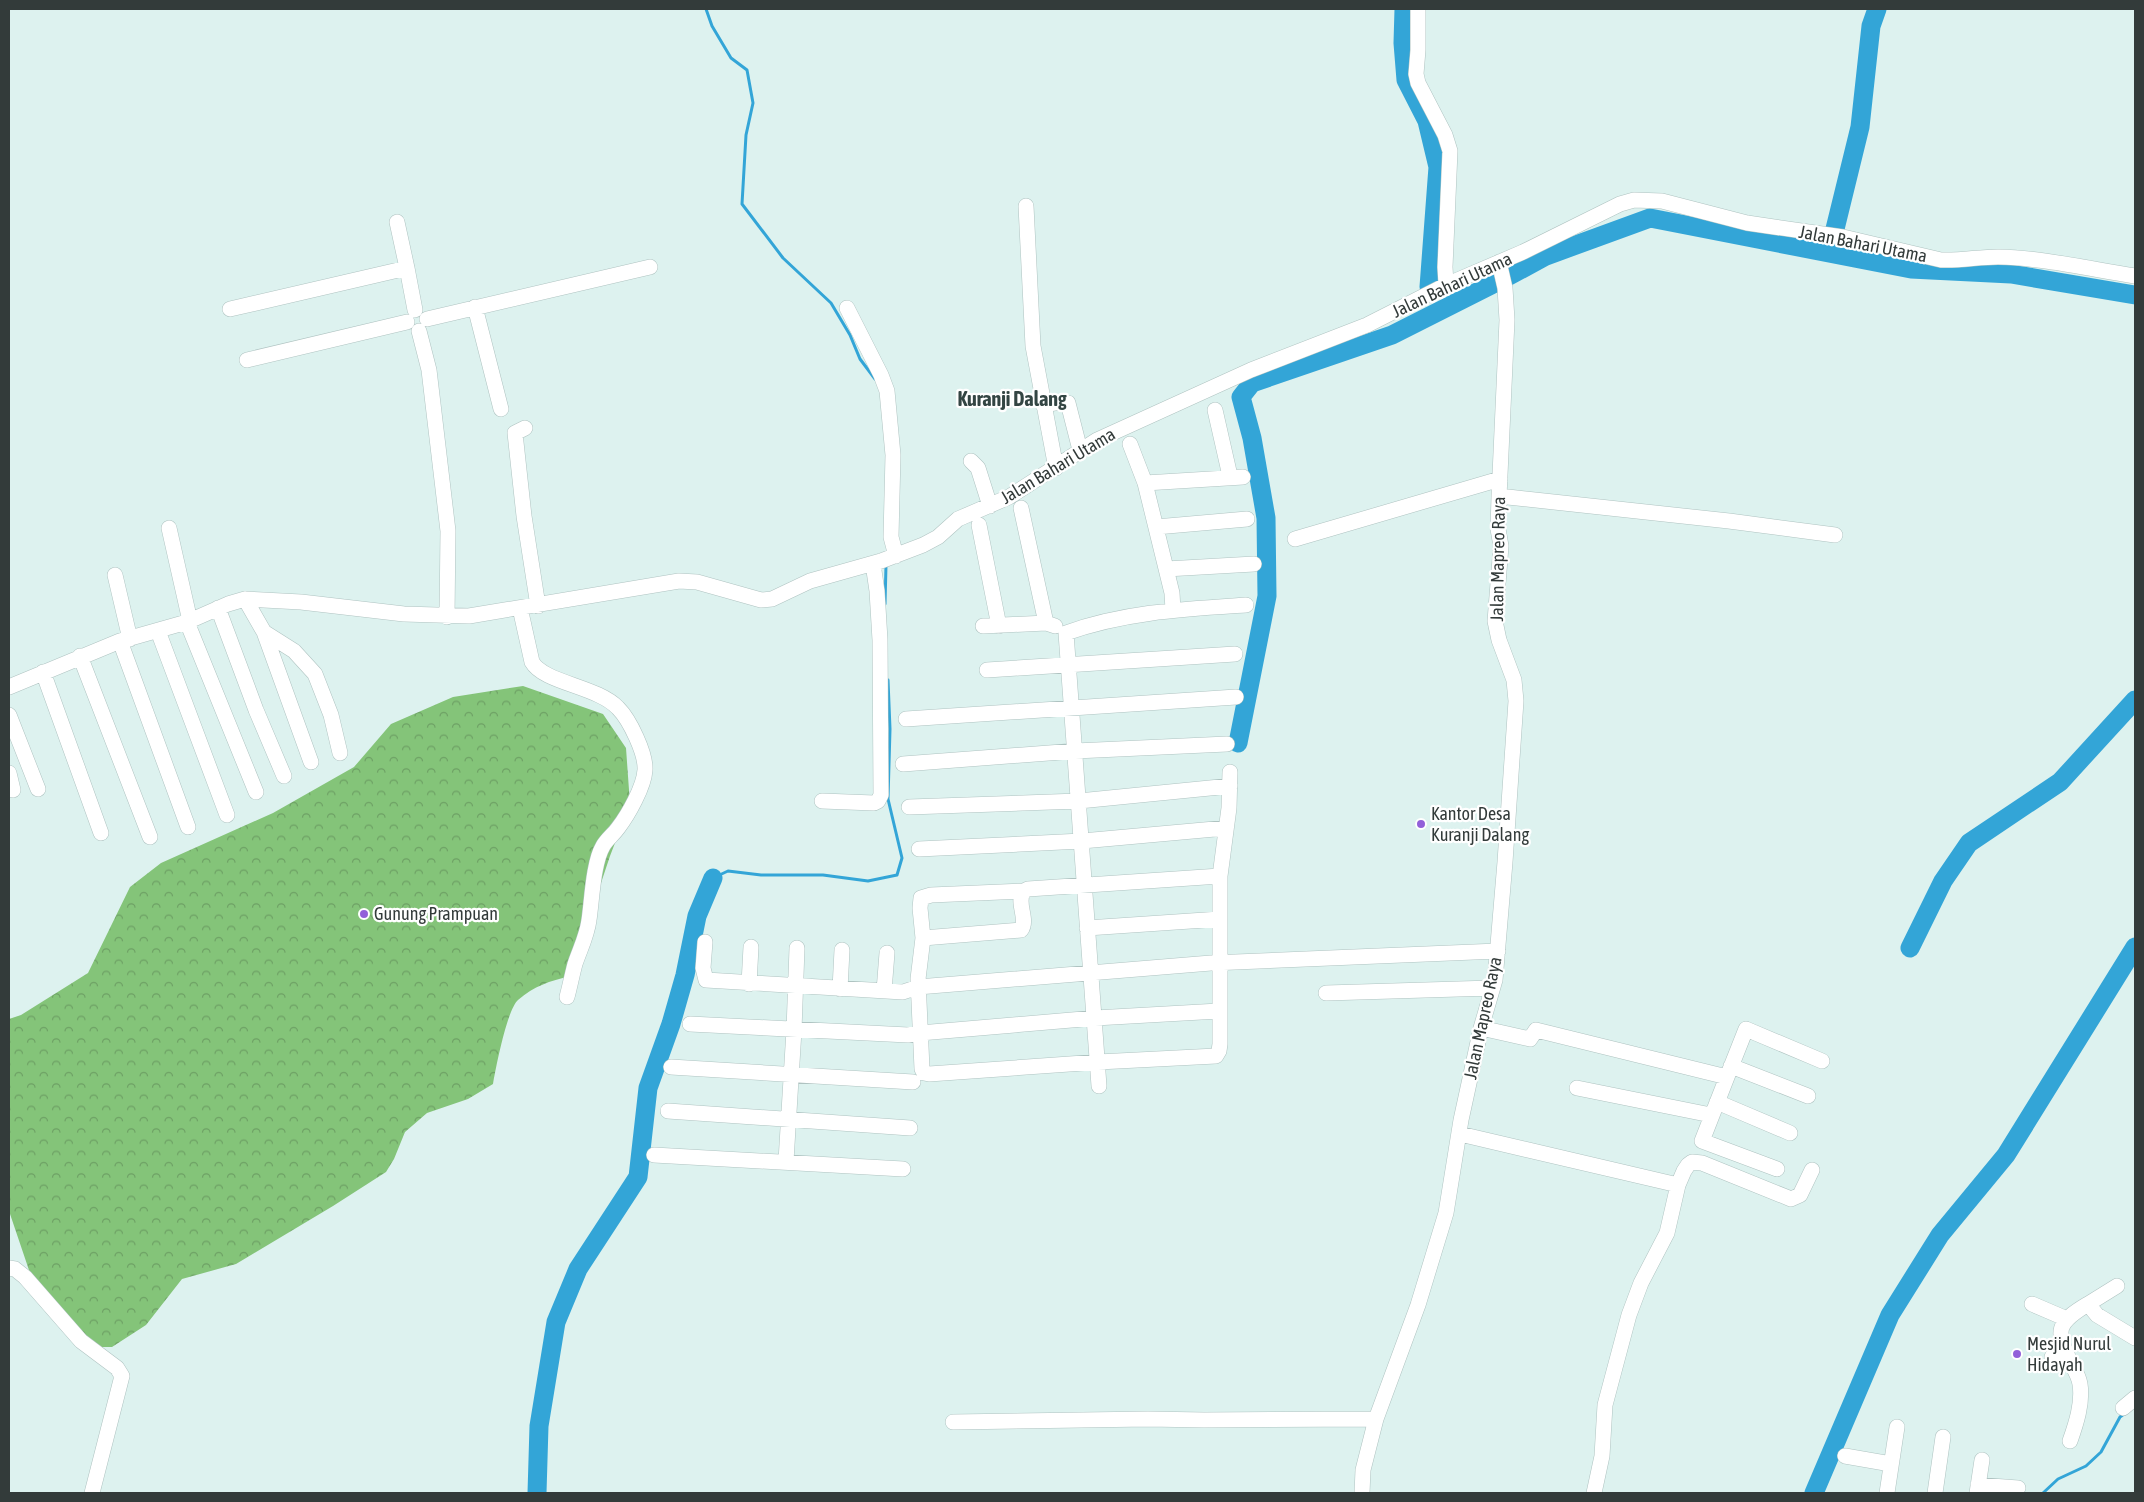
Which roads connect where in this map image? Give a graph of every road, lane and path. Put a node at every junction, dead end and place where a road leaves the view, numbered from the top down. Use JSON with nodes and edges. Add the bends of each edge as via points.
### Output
{"nodes":[{"id":1,"x":1418,"y":9,"type":"edge"},
{"id":2,"x":1026,"y":206,"type":"dead end"},
{"id":3,"x":397,"y":222,"type":"dead end"},
{"id":4,"x":1499,"y":262,"type":"junction"},
{"id":5,"x":650,"y":267,"type":"dead end"},
{"id":6,"x":407,"y":268,"type":"junction"},
{"id":7,"x":2135,"y":276,"type":"edge"},
{"id":8,"x":1446,"y":284,"type":"junction"},
{"id":9,"x":475,"y":307,"type":"junction"},
{"id":10,"x":847,"y":308,"type":"dead end"},
{"id":11,"x":230,"y":309,"type":"dead end"},
{"id":12,"x":417,"y":320,"type":"junction"},
{"id":13,"x":247,"y":360,"type":"dead end"},
{"id":14,"x":1043,"y":405,"type":"junction"},
{"id":15,"x":501,"y":409,"type":"dead end"},
{"id":16,"x":1215,"y":410,"type":"dead end"},
{"id":17,"x":525,"y":428,"type":"dead end"},
{"id":18,"x":1130,"y":444,"type":"dead end"},
{"id":19,"x":1080,"y":450,"type":"junction"},
{"id":20,"x":971,"y":461,"type":"dead end"},
{"id":21,"x":1056,"y":468,"type":"junction"},
{"id":22,"x":1500,"y":479,"type":"junction"},
{"id":23,"x":1145,"y":483,"type":"junction"},
{"id":24,"x":1499,"y":497,"type":"junction"},
{"id":25,"x":990,"y":506,"type":"junction"},
{"id":26,"x":1021,"y":508,"type":"dead end"},
{"id":27,"x":1248,"y":519,"type":"dead end"},
{"id":28,"x":979,"y":525,"type":"dead end"},
{"id":29,"x":1156,"y":527,"type":"junction"},
{"id":30,"x":169,"y":528,"type":"dead end"},
{"id":31,"x":1835,"y":535,"type":"dead end"},
{"id":32,"x":1295,"y":539,"type":"dead end"},
{"id":33,"x":886,"y":560,"type":"junction"},
{"id":34,"x":1254,"y":564,"type":"dead end"},
{"id":35,"x":1166,"y":568,"type":"junction"},
{"id":36,"x":115,"y":575,"type":"dead end"},
{"id":37,"x":244,"y":599,"type":"junction"},
{"id":38,"x":1246,"y":605,"type":"dead end"},
{"id":39,"x":538,"y":606,"type":"junction"},
{"id":40,"x":218,"y":608,"type":"junction"},
{"id":41,"x":520,"y":608,"type":"junction"},
{"id":42,"x":1173,"y":610,"type":"junction"},
{"id":43,"x":447,"y":616,"type":"junction"},
{"id":44,"x":189,"y":621,"type":"junction"},
{"id":45,"x":1046,"y":623,"type":"junction"},
{"id":46,"x":983,"y":626,"type":"dead end"},
{"id":47,"x":999,"y":626,"type":"junction"},
{"id":48,"x":158,"y":631,"type":"junction"},
{"id":49,"x":264,"y":632,"type":"junction"},
{"id":50,"x":1066,"y":633,"type":"junction"},
{"id":51,"x":125,"y":640,"type":"junction"},
{"id":52,"x":1235,"y":654,"type":"dead end"},
{"id":53,"x":80,"y":656,"type":"junction"},
{"id":54,"x":1068,"y":663,"type":"junction"},
{"id":55,"x":987,"y":670,"type":"dead end"},
{"id":56,"x":43,"y":672,"type":"junction"},
{"id":57,"x":9,"y":688,"type":"edge"},
{"id":58,"x":1236,"y":697,"type":"dead end"},
{"id":59,"x":1072,"y":709,"type":"junction"},
{"id":60,"x":906,"y":719,"type":"dead end"},
{"id":61,"x":10,"y":724,"type":"edge"},
{"id":62,"x":1228,"y":744,"type":"dead end"},
{"id":63,"x":1075,"y":751,"type":"junction"},
{"id":64,"x":340,"y":753,"type":"dead end"},
{"id":65,"x":311,"y":762,"type":"dead end"},
{"id":66,"x":903,"y":764,"type":"dead end"},
{"id":67,"x":9,"y":774,"type":"edge"},
{"id":68,"x":284,"y":776,"type":"dead end"},
{"id":69,"x":13,"y":790,"type":"dead end"},
{"id":70,"x":38,"y":790,"type":"dead end"},
{"id":71,"x":256,"y":792,"type":"dead end"},
{"id":72,"x":822,"y":801,"type":"dead end"},
{"id":73,"x":1079,"y":801,"type":"junction"},
{"id":74,"x":910,"y":807,"type":"dead end"},
{"id":75,"x":227,"y":815,"type":"dead end"},
{"id":76,"x":188,"y":827,"type":"dead end"},
{"id":77,"x":1226,"y":828,"type":"junction"},
{"id":78,"x":100,"y":833,"type":"dead end"},
{"id":79,"x":150,"y":837,"type":"dead end"},
{"id":80,"x":1082,"y":841,"type":"junction"},
{"id":81,"x":919,"y":849,"type":"dead end"},
{"id":82,"x":1220,"y":876,"type":"junction"},
{"id":83,"x":1085,"y":884,"type":"junction"},
{"id":84,"x":1024,"y":891,"type":"junction"},
{"id":85,"x":1220,"y":920,"type":"junction"},
{"id":86,"x":1087,"y":928,"type":"junction"},
{"id":87,"x":923,"y":938,"type":"junction"},
{"id":88,"x":705,"y":942,"type":"dead end"},
{"id":89,"x":751,"y":947,"type":"dead end"},
{"id":90,"x":797,"y":948,"type":"dead end"},
{"id":91,"x":842,"y":950,"type":"dead end"},
{"id":92,"x":1498,"y":951,"type":"junction"},
{"id":93,"x":887,"y":953,"type":"dead end"},
{"id":94,"x":1219,"y":962,"type":"junction"},
{"id":95,"x":1092,"y":974,"type":"junction"},
{"id":96,"x":749,"y":984,"type":"junction"},
{"id":97,"x":796,"y":987,"type":"junction"},
{"id":98,"x":918,"y":987,"type":"junction"},
{"id":99,"x":1492,"y":988,"type":"junction"},
{"id":100,"x":840,"y":989,"type":"junction"},
{"id":101,"x":884,"y":991,"type":"junction"},
{"id":102,"x":1326,"y":993,"type":"dead end"},
{"id":103,"x":567,"y":997,"type":"dead end"},
{"id":104,"x":1219,"y":1011,"type":"junction"},
{"id":105,"x":1095,"y":1018,"type":"junction"},
{"id":106,"x":690,"y":1024,"type":"dead end"},
{"id":107,"x":1481,"y":1028,"type":"junction"},
{"id":108,"x":794,"y":1030,"type":"junction"},
{"id":109,"x":920,"y":1033,"type":"junction"},
{"id":110,"x":1822,"y":1061,"type":"dead end"},
{"id":111,"x":1098,"y":1062,"type":"junction"},
{"id":112,"x":671,"y":1067,"type":"dead end"},
{"id":113,"x":1729,"y":1071,"type":"junction"},
{"id":114,"x":791,"y":1074,"type":"junction"},
{"id":115,"x":912,"y":1082,"type":"dead end"},
{"id":116,"x":1099,"y":1086,"type":"dead end"},
{"id":117,"x":1577,"y":1088,"type":"dead end"},
{"id":118,"x":1808,"y":1096,"type":"dead end"},
{"id":119,"x":1714,"y":1109,"type":"junction"},
{"id":120,"x":668,"y":1111,"type":"dead end"},
{"id":121,"x":788,"y":1119,"type":"junction"},
{"id":122,"x":910,"y":1128,"type":"dead end"},
{"id":123,"x":1790,"y":1133,"type":"dead end"},
{"id":124,"x":1460,"y":1134,"type":"junction"},
{"id":125,"x":654,"y":1155,"type":"dead end"},
{"id":126,"x":786,"y":1161,"type":"junction"},
{"id":127,"x":903,"y":1169,"type":"dead end"},
{"id":128,"x":1777,"y":1169,"type":"dead end"},
{"id":129,"x":1812,"y":1170,"type":"dead end"},
{"id":130,"x":1678,"y":1185,"type":"junction"},
{"id":131,"x":9,"y":1268,"type":"edge"},
{"id":132,"x":2117,"y":1286,"type":"dead end"},
{"id":133,"x":2032,"y":1304,"type":"dead end"},
{"id":134,"x":2089,"y":1306,"type":"junction"},
{"id":135,"x":2067,"y":1319,"type":"junction"},
{"id":136,"x":2135,"y":1338,"type":"edge"},
{"id":137,"x":2052,"y":1357,"type":"dead end"},
{"id":138,"x":2071,"y":1363,"type":"junction"},
{"id":139,"x":2135,"y":1398,"type":"edge"},
{"id":140,"x":2123,"y":1408,"type":"dead end"},
{"id":141,"x":1376,"y":1419,"type":"junction"},
{"id":142,"x":953,"y":1422,"type":"dead end"},
{"id":143,"x":1897,"y":1427,"type":"dead end"},
{"id":144,"x":1943,"y":1437,"type":"dead end"},
{"id":145,"x":2070,"y":1442,"type":"dead end"},
{"id":146,"x":1845,"y":1456,"type":"dead end"},
{"id":147,"x":1982,"y":1460,"type":"dead end"},
{"id":148,"x":1891,"y":1464,"type":"junction"},
{"id":149,"x":2018,"y":1488,"type":"dead end"},
{"id":150,"x":1977,"y":1489,"type":"edge"},
{"id":151,"x":92,"y":1493,"type":"edge"},
{"id":152,"x":1362,"y":1493,"type":"edge"},
{"id":153,"x":1594,"y":1493,"type":"edge"},
{"id":154,"x":1887,"y":1493,"type":"edge"},
{"id":155,"x":1935,"y":1493,"type":"edge"}],
"edges":[{"from":1,"to":8,"type":"street","via":[[1418,83],[1445,135],[1450,152]]},
{"from":2,"to":14,"type":"street","via":[[1033,346]]},
{"from":3,"to":6,"type":"street"},
{"from":4,"to":7,"type":"street","name":"Jalan Bahari Utama","via":[[1573,229],[1614,206],[1646,200],[1662,201],[1756,225],[1856,240],[1929,258],[1953,261],[2024,259]]},
{"from":4,"to":8,"type":"street","name":"Jalan Bahari Utama"},
{"from":4,"to":22,"type":"street","name":"Jalan Mapreo Raya","via":[[1507,320]]},
{"from":5,"to":9,"type":"street"},
{"from":6,"to":11,"type":"street"},
{"from":6,"to":12,"type":"street"},
{"from":8,"to":19,"type":"street","name":"Jalan Bahari Utama","via":[[1367,325],[1242,374]]},
{"from":9,"to":12,"type":"street"},
{"from":9,"to":15,"type":"street"},
{"from":10,"to":33,"type":"street","via":[[887,391],[893,456],[891,537]]},
{"from":12,"to":13,"type":"street"},
{"from":12,"to":43,"type":"street","via":[[429,370],[448,531]]},
{"from":14,"to":19,"type":"street","via":[[1068,403]]},
{"from":14,"to":21,"type":"street"},
{"from":16,"to":23,"type":"street","via":[[1236,476]]},
{"from":17,"to":39,"type":"street","via":[[515,432]]},
{"from":18,"to":23,"type":"street"},
{"from":19,"to":21,"type":"street","name":"Jalan Bahari Utama"},
{"from":20,"to":25,"type":"street","via":[[978,468]]},
{"from":21,"to":25,"type":"street","name":"Jalan Bahari Utama"},
{"from":22,"to":24,"type":"street","name":"Jalan Mapreo Raya"},
{"from":22,"to":32,"type":"street"},
{"from":23,"to":29,"type":"street"},
{"from":24,"to":31,"type":"street"},
{"from":24,"to":92,"type":"street","name":"Jalan Mapreo Raya","via":[[1501,546],[1495,621],[1514,680],[1516,701]]},
{"from":25,"to":33,"type":"street","name":"Jalan Bahari Utama","via":[[958,520],[938,537]]},
{"from":26,"to":45,"type":"street"},
{"from":27,"to":29,"type":"street"},
{"from":28,"to":47,"type":"street"},
{"from":29,"to":35,"type":"street"},
{"from":30,"to":44,"type":"street"},
{"from":33,"to":39,"type":"street","name":"Jalan Bahari Utama","via":[[810,581],[767,600],[697,582],[679,581]]},
{"from":33,"to":72,"type":"street","via":[[877,590],[881,795],[874,803]]},
{"from":34,"to":35,"type":"street"},
{"from":35,"to":42,"type":"street"},
{"from":36,"to":51,"type":"street"},
{"from":37,"to":40,"type":"street"},
{"from":37,"to":43,"type":"street","name":"Jalan Bahari Utama"},
{"from":37,"to":49,"type":"street"},
{"from":38,"to":42,"type":"street"},
{"from":39,"to":41,"type":"street","name":"Jalan Bahari Utama"},
{"from":40,"to":44,"type":"street"},
{"from":40,"to":68,"type":"street"},
{"from":41,"to":43,"type":"street","name":"Jalan Bahari Utama"},
{"from":41,"to":103,"type":"street","via":[[535,667],[605,697],[618,707],[629,723],[645,769],[641,787],[618,828],[602,848],[586,936]]},
{"from":42,"to":50,"type":"street","via":[[1085,626]]},
{"from":44,"to":48,"type":"street"},
{"from":44,"to":71,"type":"street"},
{"from":45,"to":47,"type":"street"},
{"from":45,"to":50,"type":"street"},
{"from":46,"to":47,"type":"street"},
{"from":48,"to":51,"type":"street"},
{"from":48,"to":75,"type":"street"},
{"from":49,"to":64,"type":"street","via":[[294,651],[315,674]]},
{"from":49,"to":65,"type":"street"},
{"from":50,"to":54,"type":"street"},
{"from":51,"to":53,"type":"street"},
{"from":51,"to":76,"type":"street"},
{"from":52,"to":54,"type":"street"},
{"from":53,"to":56,"type":"street"},
{"from":53,"to":79,"type":"street"},
{"from":54,"to":55,"type":"street"},
{"from":54,"to":59,"type":"street"},
{"from":56,"to":57,"type":"street"},
{"from":56,"to":78,"type":"street"},
{"from":58,"to":59,"type":"street"},
{"from":59,"to":60,"type":"street"},
{"from":59,"to":63,"type":"street"},
{"from":61,"to":70,"type":"street"},
{"from":62,"to":63,"type":"street"},
{"from":63,"to":66,"type":"street"},
{"from":63,"to":73,"type":"street"},
{"from":67,"to":69,"type":"street"},
{"from":73,"to":74,"type":"street"},
{"from":73,"to":77,"type":"street","via":[[1230,779]]},
{"from":73,"to":80,"type":"street"},
{"from":77,"to":80,"type":"street"},
{"from":77,"to":82,"type":"street"},
{"from":80,"to":81,"type":"street"},
{"from":80,"to":83,"type":"street"},
{"from":82,"to":83,"type":"street"},
{"from":82,"to":85,"type":"street"},
{"from":83,"to":84,"type":"street"},
{"from":83,"to":86,"type":"street"},
{"from":84,"to":87,"type":"street","via":[[1020,898],[1024,924],[1021,930]]},
{"from":84,"to":87,"type":"street","via":[[921,898]]},
{"from":85,"to":86,"type":"street"},
{"from":85,"to":94,"type":"street"},
{"from":86,"to":95,"type":"street"},
{"from":87,"to":98,"type":"street","via":[[918,962]]},
{"from":88,"to":96,"type":"street","via":[[703,968],[706,980]]},
{"from":89,"to":96,"type":"street"},
{"from":90,"to":97,"type":"street"},
{"from":91,"to":100,"type":"street"},
{"from":92,"to":94,"type":"street"},
{"from":92,"to":99,"type":"street","name":"Jalan Mapreo Raya"},
{"from":93,"to":101,"type":"street"},
{"from":94,"to":95,"type":"street"},
{"from":94,"to":104,"type":"street"},
{"from":95,"to":98,"type":"street"},
{"from":95,"to":105,"type":"street"},
{"from":96,"to":97,"type":"street"},
{"from":97,"to":100,"type":"street"},
{"from":97,"to":108,"type":"street"},
{"from":98,"to":101,"type":"street","via":[[903,992]]},
{"from":98,"to":109,"type":"street"},
{"from":99,"to":102,"type":"street"},
{"from":99,"to":107,"type":"street","name":"Jalan Mapreo Raya"},
{"from":100,"to":101,"type":"street"},
{"from":104,"to":105,"type":"street"},
{"from":104,"to":111,"type":"street","via":[[1220,1051],[1216,1056]]},
{"from":105,"to":109,"type":"street"},
{"from":105,"to":111,"type":"street"},
{"from":106,"to":108,"type":"street"},
{"from":107,"to":113,"type":"street","via":[[1530,1039],[1536,1030]]},
{"from":107,"to":124,"type":"street","name":"Jalan Mapreo Raya"},
{"from":108,"to":109,"type":"street","via":[[908,1036]]},
{"from":108,"to":114,"type":"street"},
{"from":109,"to":111,"type":"street","via":[[922,1069],[926,1074]]},
{"from":110,"to":113,"type":"street","via":[[1746,1029]]},
{"from":111,"to":116,"type":"street"},
{"from":112,"to":114,"type":"street"},
{"from":113,"to":118,"type":"street"},
{"from":113,"to":119,"type":"street"},
{"from":114,"to":115,"type":"street"},
{"from":114,"to":121,"type":"street"},
{"from":117,"to":119,"type":"street"},
{"from":119,"to":123,"type":"street"},
{"from":119,"to":128,"type":"street","via":[[1702,1141]]},
{"from":120,"to":121,"type":"street"},
{"from":121,"to":122,"type":"street"},
{"from":121,"to":126,"type":"street"},
{"from":124,"to":130,"type":"street"},
{"from":124,"to":141,"type":"street","name":"Jalan Mapreo Raya","via":[[1436,1250]]},
{"from":125,"to":126,"type":"street"},
{"from":126,"to":127,"type":"street"},
{"from":129,"to":130,"type":"street","via":[[1800,1195],[1791,1200],[1698,1162],[1688,1165]]},
{"from":130,"to":153,"type":"street","via":[[1667,1233],[1635,1299],[1610,1382]]},
{"from":131,"to":151,"type":"street","via":[[25,1277],[81,1340],[117,1368],[122,1376]]},
{"from":132,"to":134,"type":"street"},
{"from":133,"to":135,"type":"street"},
{"from":134,"to":135,"type":"street"},
{"from":134,"to":136,"type":"street"},
{"from":135,"to":138,"type":"street","via":[[2060,1336]]},
{"from":137,"to":138,"type":"street"},
{"from":138,"to":145,"type":"street","via":[[2080,1383],[2081,1397]]},
{"from":139,"to":140,"type":"street"},
{"from":141,"to":142,"type":"street","via":[[1148,1418]]},
{"from":141,"to":152,"type":"street","name":"Jalan Mapreo Raya","via":[[1363,1470]]},
{"from":143,"to":148,"type":"street"},
{"from":144,"to":155,"type":"street"},
{"from":146,"to":148,"type":"street"},
{"from":147,"to":150,"type":"street"},
{"from":148,"to":154,"type":"street"},
{"from":149,"to":150,"type":"street"}]}
